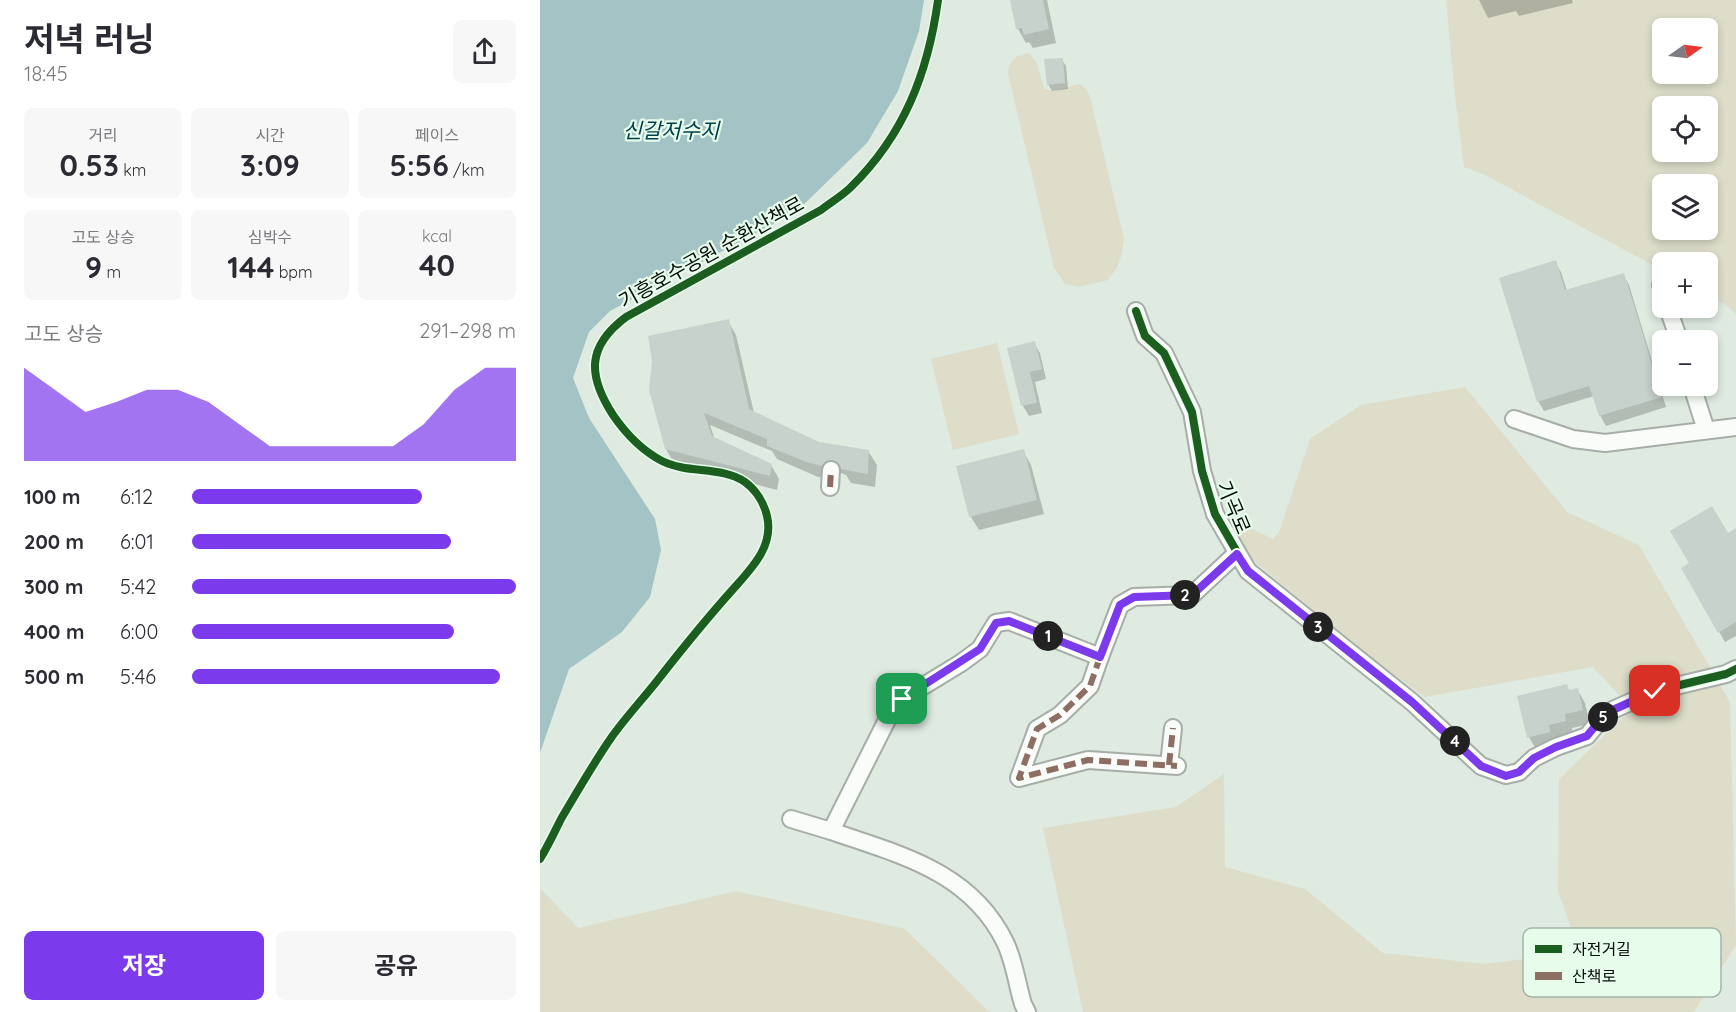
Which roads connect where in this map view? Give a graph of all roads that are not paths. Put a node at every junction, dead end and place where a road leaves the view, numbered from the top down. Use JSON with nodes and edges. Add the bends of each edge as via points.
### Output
{"nodes":[{"id":1,"x":1136,"y":311,"type":"dead end"},
{"id":2,"x":1695,"y":396,"type":"edge"},
{"id":3,"x":1514,"y":419,"type":"dead end"},
{"id":4,"x":1736,"y":427,"type":"edge"},
{"id":5,"x":1706,"y":430,"type":"junction"},
{"id":6,"x":1237,"y":554,"type":"junction"},
{"id":7,"x":1100,"y":657,"type":"junction"},
{"id":8,"x":1736,"y":669,"type":"edge"},
{"id":9,"x":1173,"y":728,"type":"dead end"},
{"id":10,"x":791,"y":819,"type":"dead end"},
{"id":11,"x":831,"y":831,"type":"junction"},
{"id":12,"x":1027,"y":1012,"type":"edge"}],
"edges":[{"from":1,"to":6,"type":"street","name":"기곡로","via":[[1145,336],[1164,353],[1192,412],[1202,471],[1215,514]]},
{"from":2,"to":5,"type":"street"},
{"from":3,"to":5,"type":"street","via":[[1573,439],[1605,443]]},
{"from":4,"to":5,"type":"street"},
{"from":6,"to":7,"type":"street","via":[[1192,595],[1134,597],[1120,605]]},
{"from":6,"to":8,"type":"street","name":"기곡로","via":[[1248,571],[1412,702],[1481,766],[1506,776],[1519,772],[1534,758],[1556,747],[1587,736],[1606,713],[1655,691]]},
{"from":7,"to":9,"type":"street","via":[[1090,686],[1037,729],[1019,778],[1088,760],[1173,765]]},
{"from":7,"to":11,"type":"street","via":[[1009,621],[996,623],[980,649],[902,699],[889,716]]},
{"from":10,"to":11,"type":"street"},
{"from":11,"to":12,"type":"street","via":[[917,861],[959,885],[987,912],[1006,944]]}]}
